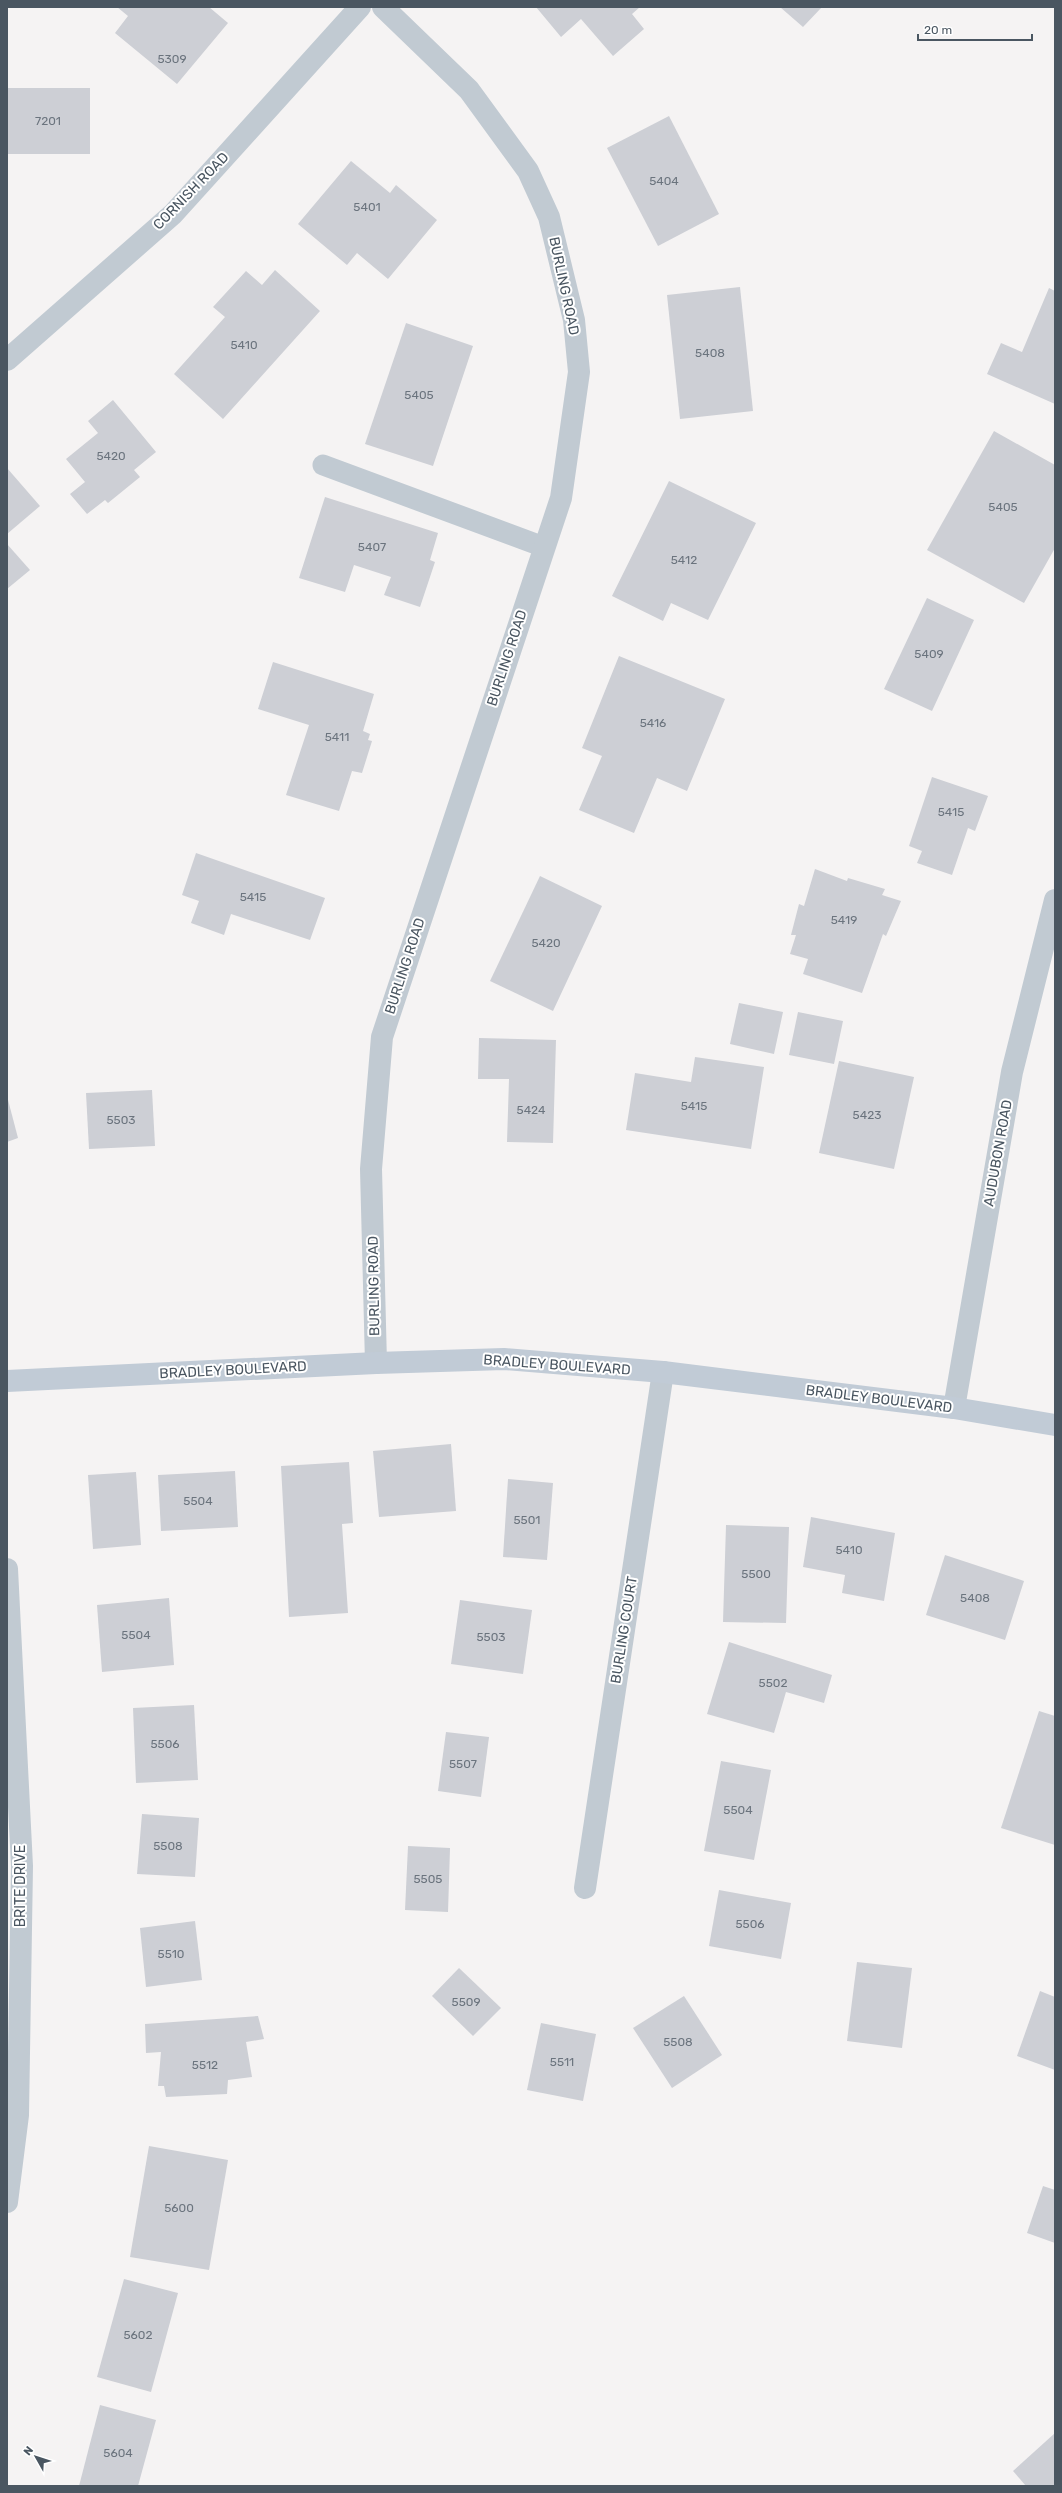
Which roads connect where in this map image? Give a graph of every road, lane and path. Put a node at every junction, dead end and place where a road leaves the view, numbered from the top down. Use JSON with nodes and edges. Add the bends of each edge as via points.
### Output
{"nodes":[{"id":1,"x":360,"y":7,"type":"edge"},
{"id":2,"x":383,"y":7,"type":"edge"},
{"id":3,"x":7,"y":360,"type":"edge"},
{"id":4,"x":323,"y":465,"type":"dead end"},
{"id":5,"x":544,"y":547,"type":"junction"},
{"id":6,"x":1055,"y":900,"type":"edge"},
{"id":7,"x":376,"y":1363,"type":"junction"},
{"id":8,"x":663,"y":1372,"type":"junction"},
{"id":9,"x":7,"y":1381,"type":"edge"},
{"id":10,"x":954,"y":1408,"type":"junction"},
{"id":11,"x":1055,"y":1425,"type":"edge"},
{"id":12,"x":7,"y":1569,"type":"edge"},
{"id":13,"x":585,"y":1888,"type":"dead end"},
{"id":14,"x":7,"y":2202,"type":"edge"}],
"edges":[{"from":1,"to":3,"type":"street","name":"CORNISH ROAD","via":[[173,214]]},
{"from":2,"to":5,"type":"street","name":"BURLING ROAD","via":[[469,90],[528,171],[549,217],[574,320],[579,372],[561,498]]},
{"from":4,"to":5,"type":"lane"},
{"from":5,"to":7,"type":"street","name":"BURLING ROAD","via":[[382,1037],[371,1169]]},
{"from":6,"to":10,"type":"street","name":"AUDUBON ROAD","via":[[1012,1072]]},
{"from":7,"to":8,"type":"main road","name":"BRADLEY BOULEVARD","via":[[504,1359]]},
{"from":7,"to":9,"type":"main road","name":"BRADLEY BOULEVARD"},
{"from":8,"to":10,"type":"main road","name":"BRADLEY BOULEVARD"},
{"from":8,"to":13,"type":"street","name":"BURLING COURT"},
{"from":10,"to":11,"type":"main road","name":"BRADLEY BOULEVARD"},
{"from":12,"to":14,"type":"street","name":"BRITE DRIVE","via":[[22,1866],[18,2115]]}]}
